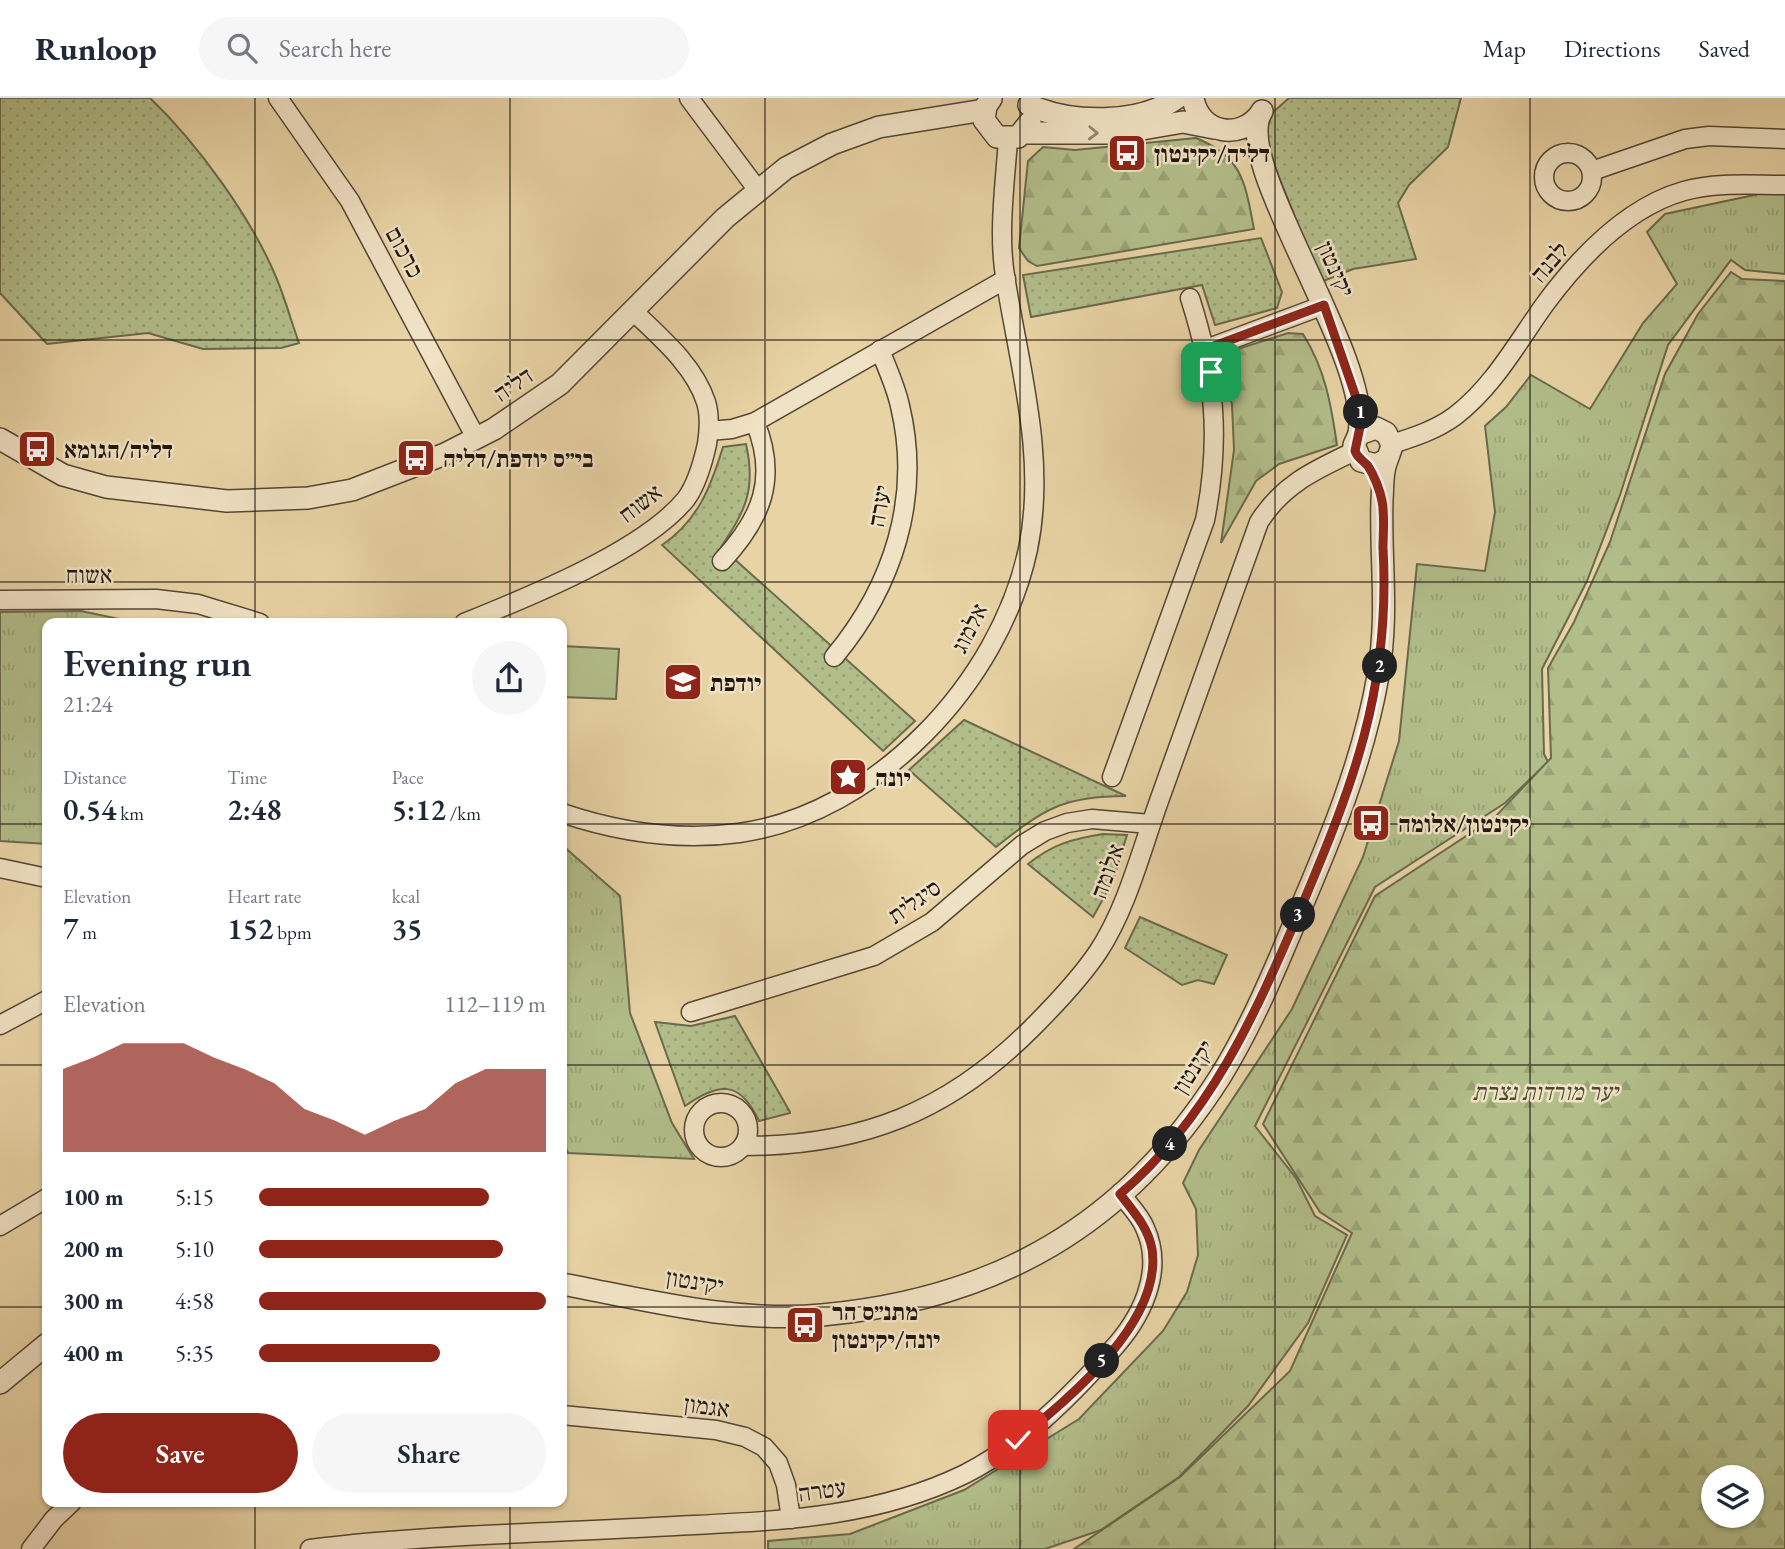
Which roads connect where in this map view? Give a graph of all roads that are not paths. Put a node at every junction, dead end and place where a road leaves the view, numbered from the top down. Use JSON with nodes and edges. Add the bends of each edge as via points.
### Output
{"nodes":[{"id":1,"x":278,"y":98,"type":"edge"},
{"id":2,"x":689,"y":98,"type":"edge"},
{"id":3,"x":1177,"y":98,"type":"edge"},
{"id":4,"x":1193,"y":98,"type":"edge"},
{"id":5,"x":1026,"y":101,"type":"edge"},
{"id":6,"x":1265,"y":102,"type":"edge"},
{"id":7,"x":988,"y":104,"type":"edge"},
{"id":8,"x":1219,"y":129,"type":"junction"},
{"id":9,"x":1016,"y":136,"type":"junction"},
{"id":10,"x":1785,"y":139,"type":"edge"},
{"id":11,"x":1592,"y":172,"type":"dead end"},
{"id":12,"x":1266,"y":177,"type":"junction"},
{"id":13,"x":1785,"y":185,"type":"edge"},
{"id":14,"x":757,"y":189,"type":"junction"},
{"id":15,"x":1006,"y":279,"type":"junction"},
{"id":16,"x":1190,"y":298,"type":"dead end"},
{"id":17,"x":1324,"y":305,"type":"junction"},
{"id":18,"x":634,"y":311,"type":"junction"},
{"id":19,"x":1206,"y":349,"type":"junction"},
{"id":20,"x":880,"y":350,"type":"junction"},
{"id":21,"x":755,"y":422,"type":"junction"},
{"id":22,"x":709,"y":431,"type":"junction"},
{"id":23,"x":476,"y":438,"type":"junction"},
{"id":24,"x":0,"y":439,"type":"edge"},
{"id":25,"x":1373,"y":447,"type":"junction"},
{"id":26,"x":722,"y":561,"type":"dead end"},
{"id":27,"x":0,"y":600,"type":"edge"},
{"id":28,"x":244,"y":618,"type":"edge"},
{"id":29,"x":476,"y":618,"type":"edge"},
{"id":30,"x":834,"y":657,"type":"dead end"},
{"id":31,"x":1112,"y":777,"type":"dead end"},
{"id":32,"x":567,"y":814,"type":"edge"},
{"id":33,"x":1150,"y":824,"type":"junction"},
{"id":34,"x":0,"y":868,"type":"edge"},
{"id":35,"x":42,"y":877,"type":"edge"},
{"id":36,"x":42,"y":1003,"type":"edge"},
{"id":37,"x":691,"y":1012,"type":"dead end"},
{"id":38,"x":0,"y":1025,"type":"edge"},
{"id":39,"x":743,"y":1146,"type":"dead end"},
{"id":40,"x":1120,"y":1194,"type":"junction"},
{"id":41,"x":42,"y":1201,"type":"edge"},
{"id":42,"x":0,"y":1226,"type":"edge"},
{"id":43,"x":567,"y":1285,"type":"edge"},
{"id":44,"x":42,"y":1348,"type":"edge"},
{"id":45,"x":0,"y":1383,"type":"edge"},
{"id":46,"x":567,"y":1415,"type":"edge"},
{"id":47,"x":67,"y":1507,"type":"edge"},
{"id":48,"x":790,"y":1519,"type":"junction"},
{"id":49,"x":32,"y":1549,"type":"edge"},
{"id":50,"x":310,"y":1549,"type":"edge"}],
"edges":[{"from":1,"to":23,"type":"street","name":"כרכום","via":[[350,201]]},
{"from":2,"to":14,"type":"street"},
{"from":3,"to":5,"type":"street","via":[[1130,116],[1054,113]]},
{"from":4,"to":8,"type":"street","name":"יקינטון","via":[[1197,112]]},
{"from":5,"to":9,"type":"street","via":[[1031,120]]},
{"from":6,"to":8,"type":"street","via":[[1246,127]]},
{"from":6,"to":12,"type":"street","name":"יקינטון","via":[[1256,121],[1256,137]]},
{"from":7,"to":9,"type":"street","via":[[984,120],[991,133]]},
{"from":7,"to":14,"type":"street","name":"דליה","via":[[879,127],[832,144]]},
{"from":9,"to":8,"type":"street","one_way":true,"via":[[1119,133],[1184,122]]},
{"from":8,"to":12,"type":"street","name":"יקינטון","via":[[1233,135]]},
{"from":9,"to":15,"type":"street","name":"אלמוג","via":[[1003,230]]},
{"from":10,"to":11,"type":"street","via":[[1685,139]]},
{"from":12,"to":17,"type":"street","name":"יקינטון"},
{"from":13,"to":25,"type":"street","name":"לבנה","via":[[1683,191],[1639,211],[1570,272],[1511,357],[1467,405],[1431,430]]},
{"from":14,"to":18,"type":"street","name":"דליה"},
{"from":15,"to":20,"type":"street"},
{"from":15,"to":32,"type":"street","name":"אלמוג","via":[[1033,449],[1028,548],[996,635],[946,713],[876,776],[781,824],[739,833],[641,833]]},
{"from":16,"to":19,"type":"street"},
{"from":17,"to":19,"type":"street"},
{"from":17,"to":25,"type":"street","name":"יקינטון"},
{"from":18,"to":22,"type":"street","name":"אשוח","via":[[694,377],[707,403]]},
{"from":18,"to":23,"type":"street","name":"דליה","via":[[560,384]]},
{"from":19,"to":31,"type":"street","via":[[1216,430],[1205,520]]},
{"from":20,"to":21,"type":"street"},
{"from":20,"to":30,"type":"street","name":"יערה","via":[[900,404],[909,483],[891,564],[871,604]]},
{"from":21,"to":22,"type":"street"},
{"from":21,"to":26,"type":"street","via":[[767,464],[764,493],[754,520]]},
{"from":22,"to":29,"type":"street","name":"אשוח","via":[[704,461],[688,497],[670,516],[580,573]]},
{"from":23,"to":24,"type":"street","name":"דליה","via":[[352,490],[267,501],[191,498],[106,487],[64,475]]},
{"from":25,"to":33,"type":"street","name":"אלומה","via":[[1309,472],[1283,490],[1259,522]]},
{"from":25,"to":40,"type":"street","name":"יקינטון","via":[[1382,501],[1385,625],[1369,724],[1347,795],[1243,1037],[1191,1119],[1149,1170]]},
{"from":27,"to":28,"type":"street","name":"אשוח","via":[[156,599],[198,604]]},
{"from":33,"to":37,"type":"street","name":"סיגלית","via":[[1092,820],[1045,831],[1022,845],[932,922],[874,956]]},
{"from":33,"to":39,"type":"street","name":"אלומה","via":[[1114,922],[1098,951],[1044,1016],[976,1078],[910,1116],[864,1133]]},
{"from":34,"to":35,"type":"street"},
{"from":36,"to":38,"type":"street"},
{"from":40,"to":43,"type":"street","name":"יקינטון","via":[[1046,1251],[1014,1268],[922,1299],[862,1310],[743,1315]]},
{"from":40,"to":48,"type":"street","name":"עטרה","via":[[1144,1226],[1152,1248],[1153,1275],[1142,1306],[1119,1342],[1066,1401],[1018,1440],[965,1473],[907,1497],[854,1511]]},
{"from":41,"to":42,"type":"street"},
{"from":44,"to":45,"type":"street"},
{"from":46,"to":48,"type":"street","name":"אגמון","via":[[745,1437],[764,1447],[778,1463]]},
{"from":47,"to":49,"type":"street"},
{"from":48,"to":50,"type":"street","name":"עטרה"}]}
